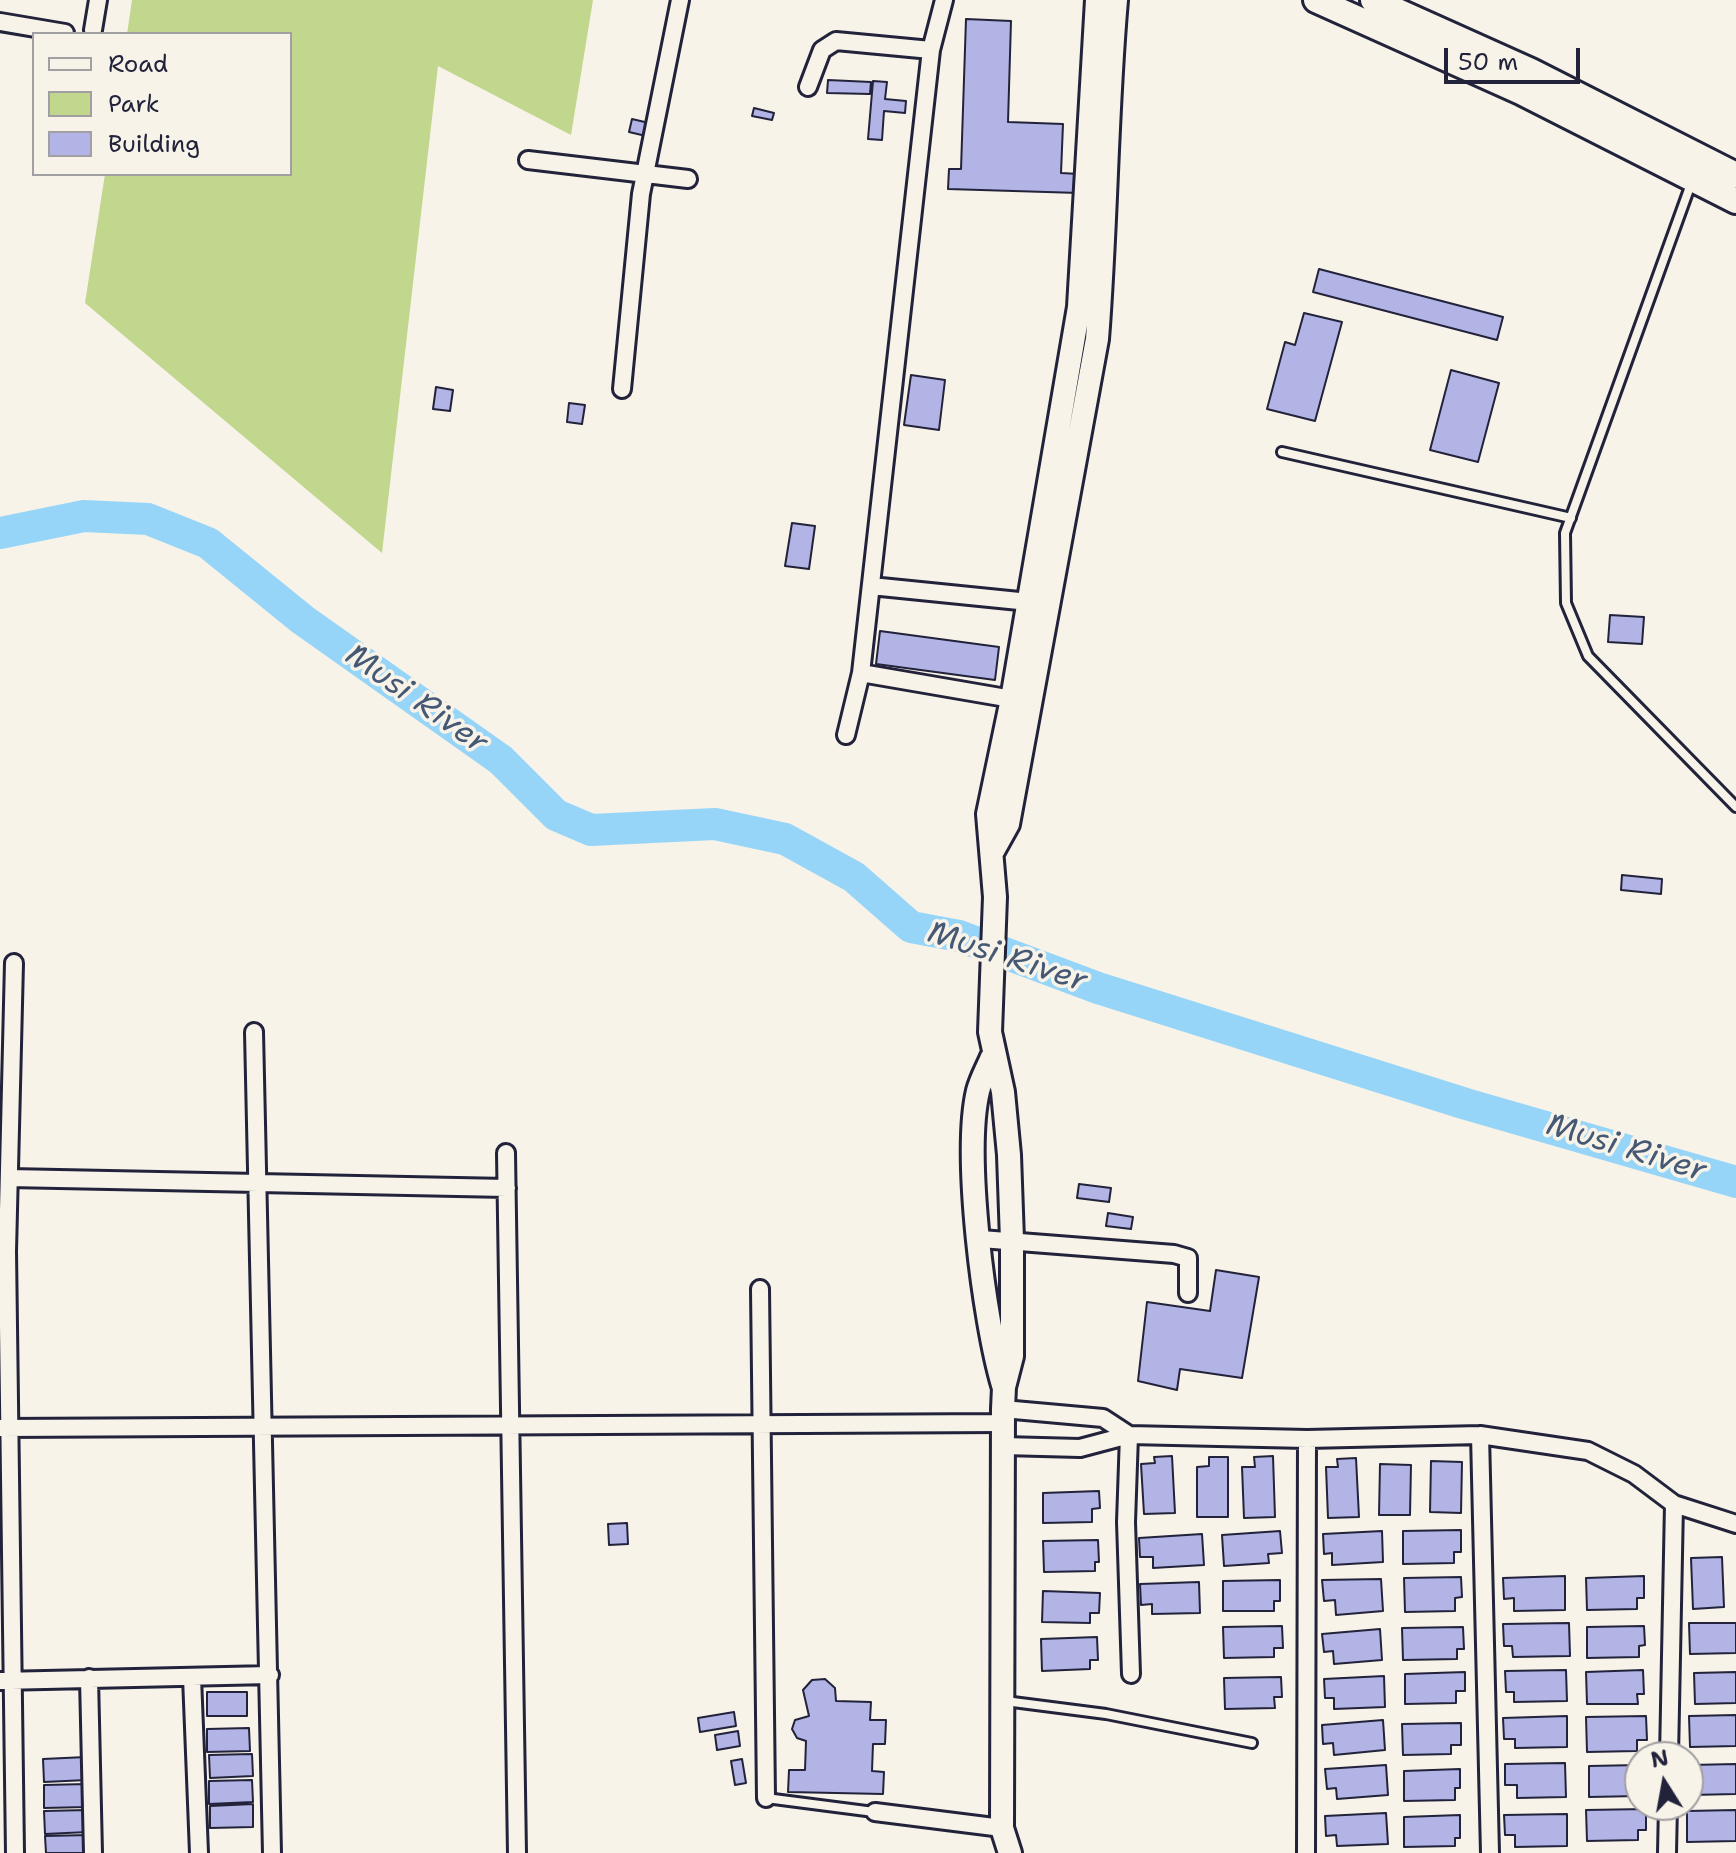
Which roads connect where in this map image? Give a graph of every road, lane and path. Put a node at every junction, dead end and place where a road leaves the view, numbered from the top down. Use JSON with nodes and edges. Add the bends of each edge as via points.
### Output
{"nodes":[{"id":1,"x":98,"y":0,"type":"edge"},
{"id":2,"x":680,"y":0,"type":"edge"},
{"id":3,"x":944,"y":0,"type":"edge"},
{"id":4,"x":1097,"y":0,"type":"edge"},
{"id":5,"x":1116,"y":0,"type":"edge"},
{"id":6,"x":1316,"y":0,"type":"edge"},
{"id":7,"x":1373,"y":0,"type":"edge"},
{"id":8,"x":0,"y":22,"type":"edge"},
{"id":9,"x":93,"y":30,"type":"dead end"},
{"id":10,"x":1104,"y":30,"type":"junction"},
{"id":11,"x":59,"y":32,"type":"edge"},
{"id":12,"x":931,"y":50,"type":"junction"},
{"id":13,"x":808,"y":87,"type":"dead end"},
{"id":14,"x":528,"y":160,"type":"dead end"},
{"id":15,"x":1698,"y":169,"type":"junction"},
{"id":16,"x":646,"y":174,"type":"junction"},
{"id":17,"x":1736,"y":175,"type":"edge"},
{"id":18,"x":688,"y":179,"type":"dead end"},
{"id":19,"x":1736,"y":201,"type":"edge"},
{"id":20,"x":622,"y":389,"type":"dead end"},
{"id":21,"x":1282,"y":452,"type":"dead end"},
{"id":22,"x":1056,"y":502,"type":"junction"},
{"id":23,"x":1571,"y":518,"type":"junction"},
{"id":24,"x":871,"y":586,"type":"junction"},
{"id":25,"x":1029,"y":602,"type":"junction"},
{"id":26,"x":861,"y":673,"type":"junction"},
{"id":27,"x":1012,"y":699,"type":"junction"},
{"id":28,"x":846,"y":735,"type":"dead end"},
{"id":29,"x":1736,"y":807,"type":"edge"},
{"id":30,"x":993,"y":851,"type":"junction"},
{"id":31,"x":14,"y":963,"type":"dead end"},
{"id":32,"x":254,"y":1032,"type":"dead end"},
{"id":33,"x":992,"y":1057,"type":"junction"},
{"id":34,"x":5,"y":1070,"type":"edge"},
{"id":35,"x":506,"y":1153,"type":"dead end"},
{"id":36,"x":9,"y":1178,"type":"junction"},
{"id":37,"x":258,"y":1180,"type":"junction"},
{"id":38,"x":507,"y":1188,"type":"junction"},
{"id":39,"x":981,"y":1239,"type":"junction"},
{"id":40,"x":1012,"y":1240,"type":"junction"},
{"id":41,"x":4,"y":1251,"type":"edge"},
{"id":42,"x":760,"y":1289,"type":"dead end"},
{"id":43,"x":1188,"y":1293,"type":"dead end"},
{"id":44,"x":1004,"y":1387,"type":"junction"},
{"id":45,"x":1003,"y":1416,"type":"junction"},
{"id":46,"x":761,"y":1424,"type":"junction"},
{"id":47,"x":511,"y":1425,"type":"junction"},
{"id":48,"x":264,"y":1427,"type":"junction"},
{"id":49,"x":5,"y":1428,"type":"edge"},
{"id":50,"x":1129,"y":1435,"type":"junction"},
{"id":51,"x":1480,"y":1435,"type":"junction"},
{"id":52,"x":1307,"y":1439,"type":"junction"},
{"id":53,"x":1003,"y":1446,"type":"junction"},
{"id":54,"x":1674,"y":1504,"type":"junction"},
{"id":55,"x":1736,"y":1524,"type":"edge"},
{"id":56,"x":1131,"y":1674,"type":"dead end"},
{"id":57,"x":270,"y":1675,"type":"junction"},
{"id":58,"x":192,"y":1677,"type":"junction"},
{"id":59,"x":89,"y":1678,"type":"junction"},
{"id":60,"x":6,"y":1681,"type":"edge"},
{"id":61,"x":1003,"y":1700,"type":"junction"},
{"id":62,"x":1669,"y":1741,"type":"edge"},
{"id":63,"x":1252,"y":1743,"type":"dead end"},
{"id":64,"x":766,"y":1798,"type":"joint"},
{"id":65,"x":875,"y":1812,"type":"joint"},
{"id":66,"x":1668,"y":1821,"type":"edge"},
{"id":67,"x":1002,"y":1828,"type":"junction"},
{"id":68,"x":15,"y":1853,"type":"edge"},
{"id":69,"x":93,"y":1853,"type":"edge"},
{"id":70,"x":199,"y":1853,"type":"edge"},
{"id":71,"x":272,"y":1853,"type":"edge"},
{"id":72,"x":517,"y":1853,"type":"edge"},
{"id":73,"x":1010,"y":1853,"type":"edge"},
{"id":74,"x":1306,"y":1853,"type":"edge"},
{"id":75,"x":1490,"y":1853,"type":"edge"},
{"id":76,"x":1667,"y":1853,"type":"edge"}],
"edges":[{"from":1,"to":9,"type":"street"},
{"from":2,"to":16,"type":"street"},
{"from":3,"to":12,"type":"street"},
{"from":4,"to":10,"type":"street"},
{"from":5,"to":10,"type":"street"},
{"from":6,"to":15,"type":"main road"},
{"from":7,"to":15,"type":"main road","via":[[1531,71]]},
{"from":8,"to":11,"type":"street"},
{"from":10,"to":22,"type":"street","via":[[1089,304]]},
{"from":12,"to":13,"type":"street","via":[[836,41],[822,50]]},
{"from":12,"to":24,"type":"street"},
{"from":14,"to":16,"type":"street"},
{"from":15,"to":17,"type":"main road"},
{"from":15,"to":19,"type":"main road"},
{"from":15,"to":23,"type":"lane"},
{"from":16,"to":18,"type":"street"},
{"from":16,"to":20,"type":"street"},
{"from":21,"to":23,"type":"lane"},
{"from":22,"to":25,"type":"street"},
{"from":22,"to":30,"type":"street","via":[[1008,824]]},
{"from":23,"to":29,"type":"lane","via":[[1565,533],[1566,603],[1588,656]]},
{"from":24,"to":25,"type":"street"},
{"from":24,"to":26,"type":"street"},
{"from":25,"to":27,"type":"street"},
{"from":26,"to":27,"type":"street"},
{"from":26,"to":28,"type":"street"},
{"from":27,"to":30,"type":"street","via":[[988,814]]},
{"from":30,"to":33,"type":"street"},
{"from":31,"to":34,"type":"street"},
{"from":32,"to":37,"type":"street"},
{"from":33,"to":39,"type":"street","via":[[978,1089],[973,1128]]},
{"from":33,"to":40,"type":"street","via":[[1003,1092]]},
{"from":34,"to":36,"type":"street"},
{"from":35,"to":38,"type":"street"},
{"from":36,"to":37,"type":"street"},
{"from":36,"to":41,"type":"street"},
{"from":37,"to":38,"type":"street"},
{"from":37,"to":48,"type":"street"},
{"from":38,"to":47,"type":"street"},
{"from":39,"to":40,"type":"street"},
{"from":39,"to":44,"type":"street","via":[[993,1349]]},
{"from":40,"to":43,"type":"street","via":[[1188,1258]]},
{"from":40,"to":44,"type":"street","via":[[1012,1356]]},
{"from":41,"to":49,"type":"street"},
{"from":42,"to":46,"type":"street"},
{"from":44,"to":45,"type":"street"},
{"from":45,"to":46,"type":"street"},
{"from":45,"to":50,"type":"street","via":[[1103,1418]]},
{"from":45,"to":53,"type":"street"},
{"from":46,"to":47,"type":"street"},
{"from":46,"to":64,"type":"street"},
{"from":47,"to":48,"type":"street"},
{"from":47,"to":72,"type":"street"},
{"from":48,"to":49,"type":"street"},
{"from":48,"to":57,"type":"street"},
{"from":49,"to":60,"type":"street"},
{"from":50,"to":52,"type":"street"},
{"from":50,"to":53,"type":"street","via":[[1080,1448]]},
{"from":50,"to":56,"type":"street"},
{"from":51,"to":52,"type":"street"},
{"from":51,"to":54,"type":"street","via":[[1588,1451],[1634,1474]]},
{"from":51,"to":75,"type":"street"},
{"from":52,"to":74,"type":"street"},
{"from":53,"to":61,"type":"street"},
{"from":54,"to":55,"type":"street"},
{"from":54,"to":62,"type":"street"},
{"from":57,"to":58,"type":"street"},
{"from":57,"to":71,"type":"street"},
{"from":58,"to":59,"type":"street"},
{"from":58,"to":70,"type":"street"},
{"from":59,"to":60,"type":"street"},
{"from":59,"to":69,"type":"street"},
{"from":60,"to":68,"type":"street"},
{"from":61,"to":63,"type":"lane"},
{"from":61,"to":67,"type":"street"},
{"from":64,"to":65,"type":"lane"},
{"from":65,"to":67,"type":"street"},
{"from":66,"to":76,"type":"street"},
{"from":67,"to":73,"type":"street"}]}
